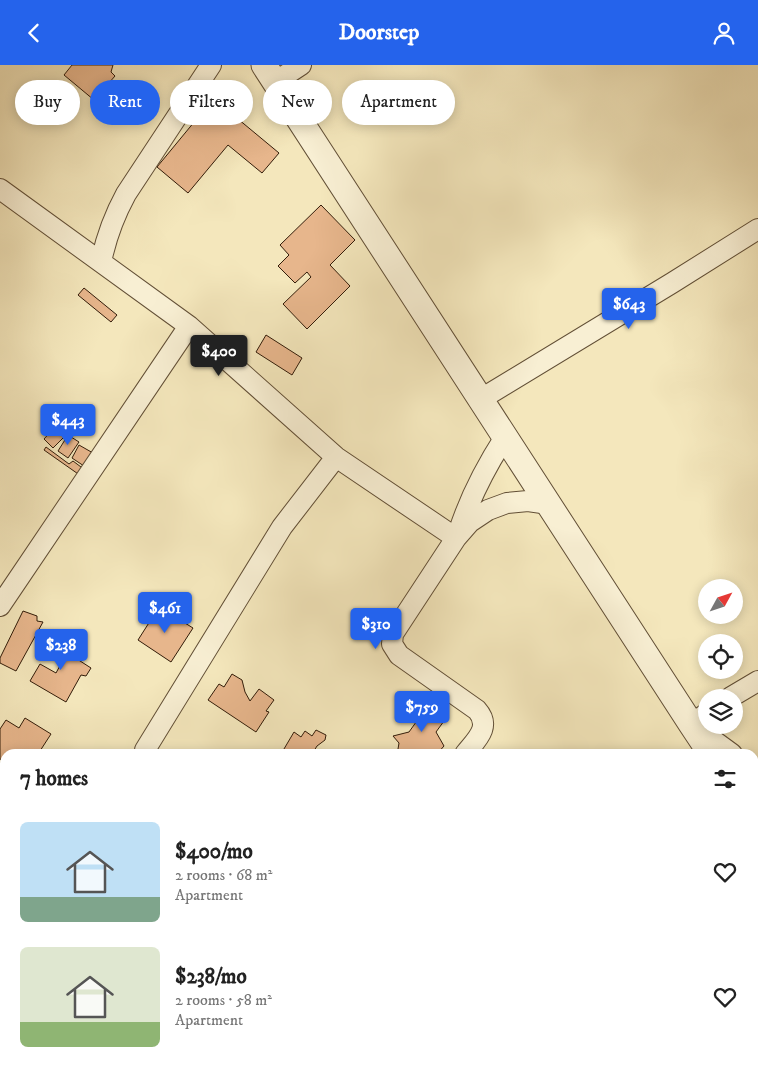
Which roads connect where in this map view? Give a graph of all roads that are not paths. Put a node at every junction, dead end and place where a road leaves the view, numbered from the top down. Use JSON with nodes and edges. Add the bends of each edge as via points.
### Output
{"nodes":[{"id":1,"x":211,"y":65,"type":"edge"},
{"id":2,"x":301,"y":65,"type":"edge"},
{"id":3,"x":269,"y":73,"type":"edge"},
{"id":4,"x":0,"y":189,"type":"edge"},
{"id":5,"x":758,"y":229,"type":"edge"},
{"id":6,"x":101,"y":262,"type":"junction"},
{"id":7,"x":189,"y":326,"type":"junction"},
{"id":8,"x":481,"y":399,"type":"junction"},
{"id":9,"x":505,"y":437,"type":"junction"},
{"id":10,"x":336,"y":457,"type":"junction"},
{"id":11,"x":549,"y":504,"type":"junction"},
{"id":12,"x":456,"y":538,"type":"junction"},
{"id":13,"x":0,"y":606,"type":"edge"},
{"id":14,"x":758,"y":681,"type":"edge"},
{"id":15,"x":743,"y":690,"type":"edge"},
{"id":16,"x":698,"y":719,"type":"edge"},
{"id":17,"x":704,"y":734,"type":"edge"},
{"id":18,"x":713,"y":734,"type":"edge"},
{"id":19,"x":146,"y":749,"type":"edge"},
{"id":20,"x":469,"y":749,"type":"edge"},
{"id":21,"x":709,"y":749,"type":"edge"},
{"id":22,"x":727,"y":749,"type":"edge"}],
"edges":[{"from":1,"to":6,"type":"street","via":[[117,210]]},
{"from":2,"to":3,"type":"street"},
{"from":3,"to":8,"type":"street"},
{"from":4,"to":6,"type":"street"},
{"from":5,"to":8,"type":"street"},
{"from":6,"to":7,"type":"street"},
{"from":7,"to":10,"type":"street"},
{"from":7,"to":13,"type":"street"},
{"from":8,"to":9,"type":"street"},
{"from":9,"to":11,"type":"street"},
{"from":9,"to":12,"type":"street","via":[[482,474]]},
{"from":10,"to":12,"type":"street"},
{"from":10,"to":19,"type":"street","via":[[282,527]]},
{"from":11,"to":12,"type":"street","via":[[507,503],[470,522]]},
{"from":11,"to":16,"type":"street"},
{"from":12,"to":20,"type":"street","via":[[393,634],[392,644],[399,655],[480,714],[483,730]]},
{"from":14,"to":15,"type":"street"},
{"from":17,"to":21,"type":"street"},
{"from":18,"to":22,"type":"street"}]}
